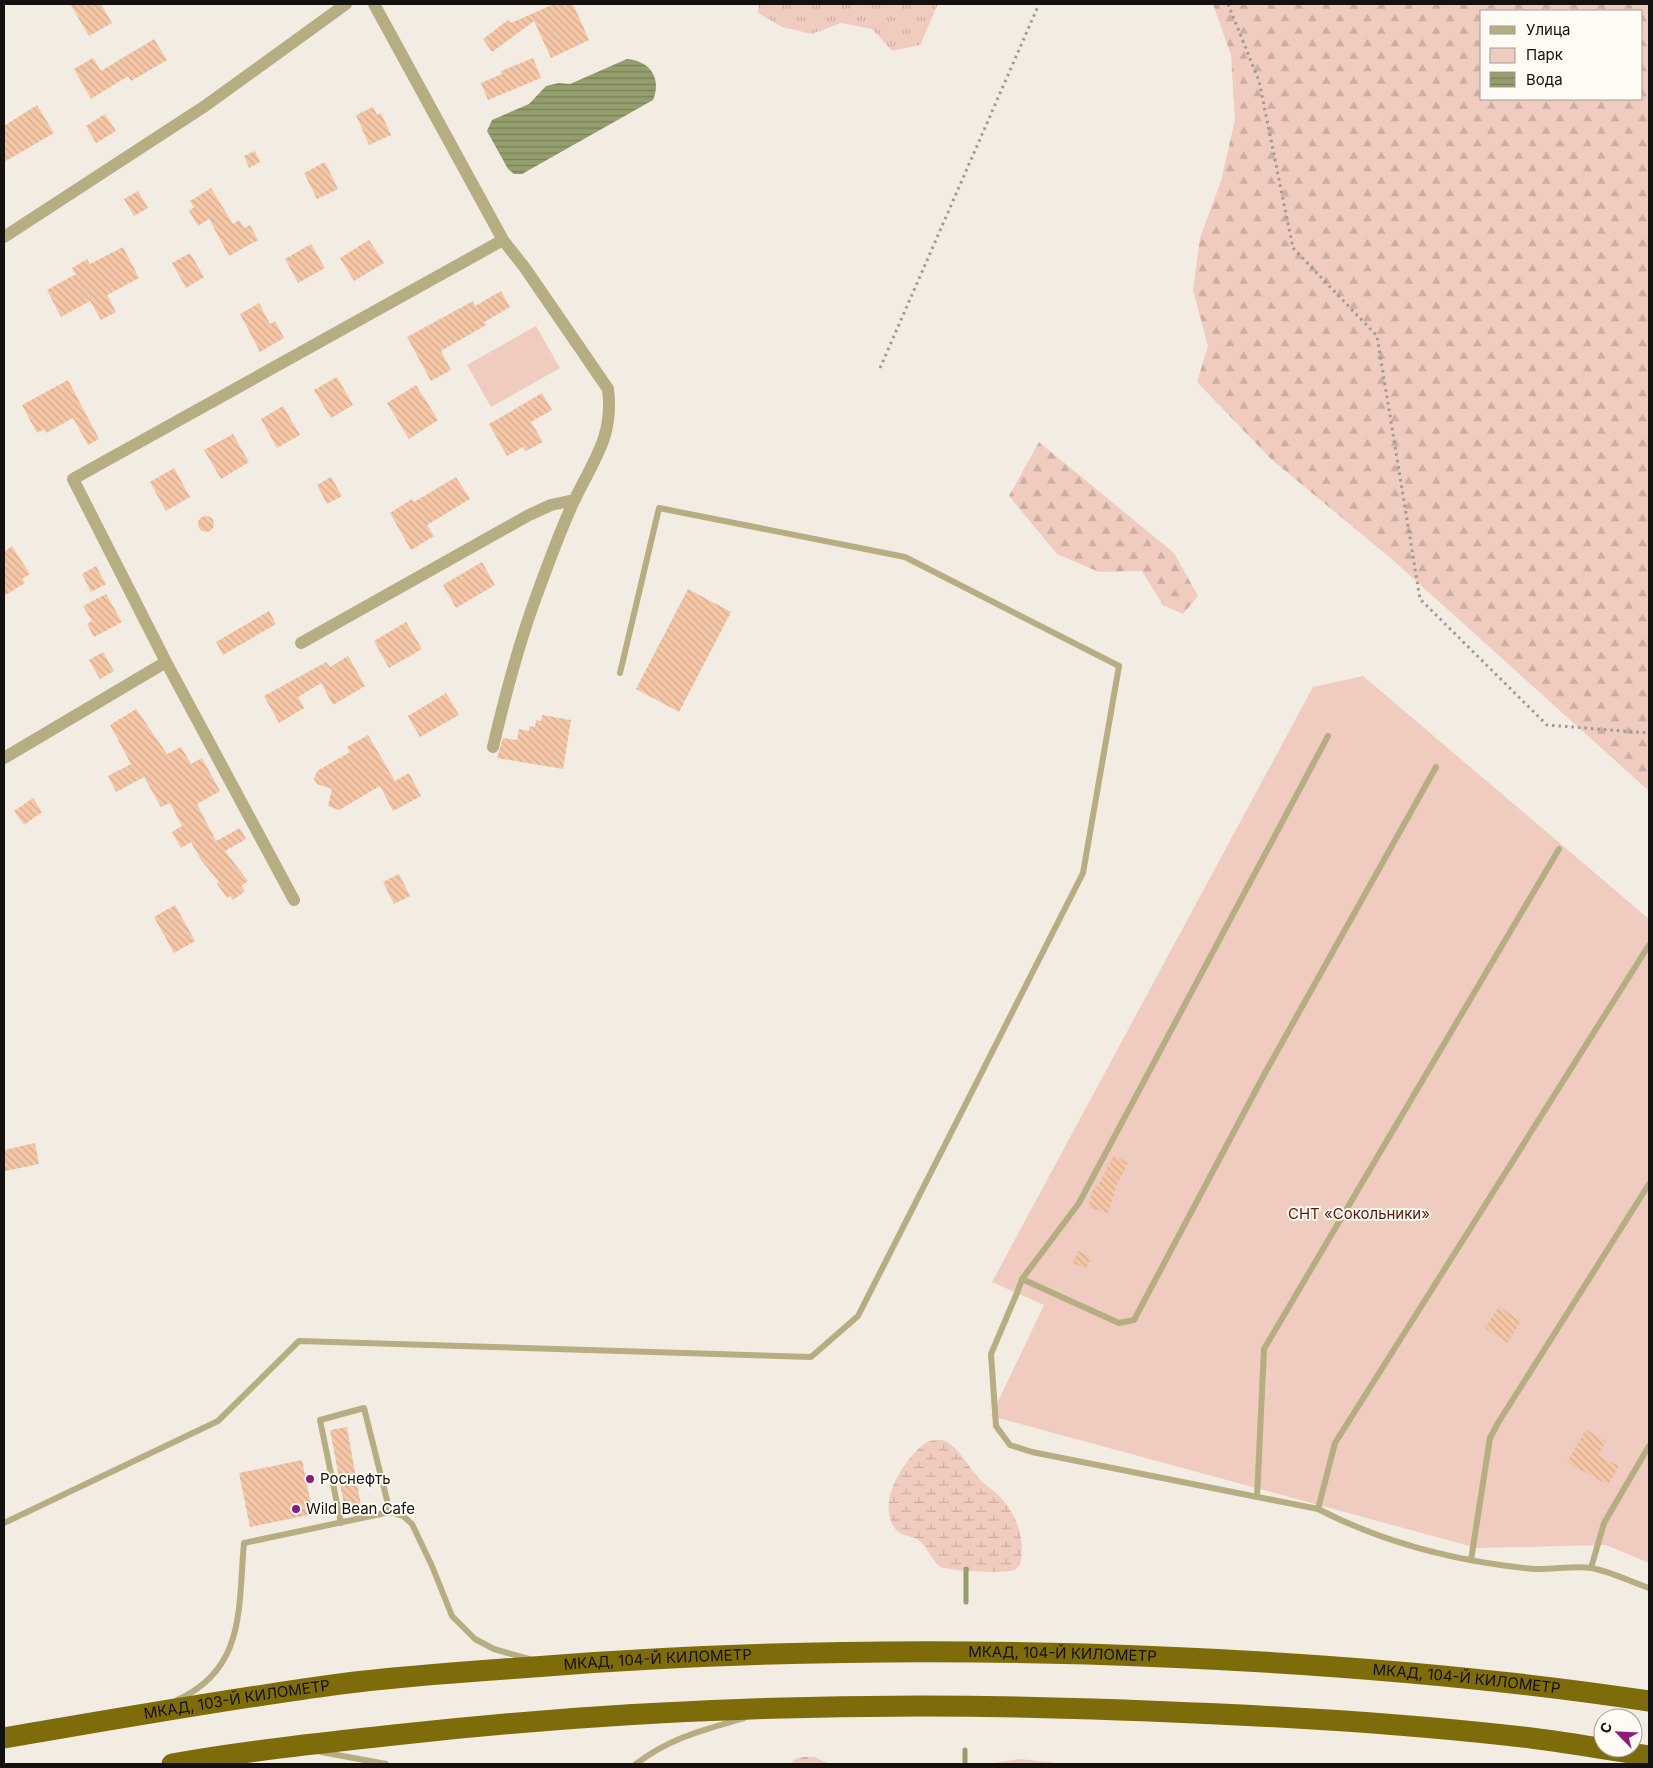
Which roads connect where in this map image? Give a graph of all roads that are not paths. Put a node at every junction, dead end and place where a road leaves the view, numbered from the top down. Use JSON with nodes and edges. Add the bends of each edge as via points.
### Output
{"nodes":[{"id":1,"x":346,"y":4,"type":"edge"},
{"id":2,"x":374,"y":4,"type":"edge"},
{"id":3,"x":4,"y":238,"type":"edge"},
{"id":4,"x":503,"y":240,"type":"junction"},
{"id":5,"x":574,"y":500,"type":"junction"},
{"id":6,"x":301,"y":643,"type":"dead end"},
{"id":7,"x":166,"y":662,"type":"junction"},
{"id":8,"x":620,"y":673,"type":"dead end"},
{"id":9,"x":1328,"y":736,"type":"dead end"},
{"id":10,"x":493,"y":746,"type":"dead end"},
{"id":11,"x":4,"y":758,"type":"edge"},
{"id":12,"x":1436,"y":767,"type":"dead end"},
{"id":13,"x":1559,"y":849,"type":"dead end"},
{"id":14,"x":294,"y":900,"type":"dead end"},
{"id":15,"x":1649,"y":945,"type":"edge"},
{"id":16,"x":1649,"y":1184,"type":"edge"},
{"id":17,"x":1022,"y":1279,"type":"junction"},
{"id":18,"x":1649,"y":1446,"type":"edge"},
{"id":19,"x":1257,"y":1497,"type":"junction"},
{"id":20,"x":1318,"y":1509,"type":"junction"},
{"id":21,"x":390,"y":1512,"type":"junction"},
{"id":22,"x":4,"y":1523,"type":"edge"},
{"id":23,"x":341,"y":1523,"type":"junction"},
{"id":24,"x":1471,"y":1560,"type":"junction"},
{"id":25,"x":1591,"y":1568,"type":"junction"},
{"id":26,"x":1649,"y":1588,"type":"edge"},
{"id":27,"x":560,"y":1665,"type":"junction"},
{"id":28,"x":473,"y":1671,"type":"joint"},
{"id":29,"x":1649,"y":1701,"type":"edge"},
{"id":30,"x":786,"y":1706,"type":"junction"},
{"id":31,"x":147,"y":1713,"type":"junction"},
{"id":32,"x":4,"y":1738,"type":"edge"},
{"id":33,"x":287,"y":1747,"type":"junction"},
{"id":34,"x":1649,"y":1756,"type":"edge"},
{"id":35,"x":172,"y":1764,"type":"edge"},
{"id":36,"x":386,"y":1764,"type":"edge"},
{"id":37,"x":636,"y":1764,"type":"edge"}],
"edges":[{"from":1,"to":3,"type":"street","via":[[205,106]]},
{"from":2,"to":4,"type":"street"},
{"from":4,"to":5,"type":"street","via":[[608,389],[608,429]]},
{"from":4,"to":7,"type":"street","via":[[73,478]]},
{"from":5,"to":6,"type":"street","via":[[529,515]]},
{"from":5,"to":10,"type":"street","via":[[532,608],[511,672]]},
{"from":7,"to":11,"type":"street"},
{"from":7,"to":14,"type":"street"},
{"from":8,"to":22,"type":"lane","via":[[659,508],[905,557],[1119,666],[1083,873],[858,1316],[811,1357],[299,1341],[218,1421]]},
{"from":9,"to":17,"type":"lane","via":[[1079,1203]]},
{"from":12,"to":17,"type":"lane","via":[[1270,1064],[1134,1320],[1119,1323]]},
{"from":13,"to":19,"type":"lane","via":[[1264,1350]]},
{"from":15,"to":20,"type":"lane","via":[[1335,1442]]},
{"from":16,"to":24,"type":"lane","via":[[1490,1438]]},
{"from":17,"to":19,"type":"lane","via":[[991,1354],[996,1426],[1010,1445]]},
{"from":18,"to":25,"type":"lane","via":[[1604,1522]]},
{"from":19,"to":20,"type":"lane"},
{"from":20,"to":24,"type":"lane","via":[[1400,1543]]},
{"from":21,"to":23,"type":"lane"},
{"from":21,"to":23,"type":"lane","via":[[364,1408],[320,1420]]},
{"from":21,"to":27,"type":"lane","via":[[403,1516],[412,1524],[452,1616],[476,1639],[494,1649]]},
{"from":23,"to":31,"type":"lane","via":[[244,1543],[235,1638],[224,1660],[208,1681],[188,1695]]},
{"from":24,"to":25,"type":"lane","via":[[1535,1569]]},
{"from":25,"to":26,"type":"lane"},
{"from":27,"to":28,"type":"highway","name":"МКАД, 104-Й КИЛОМЕТР"},
{"from":27,"to":29,"type":"highway","name":"МКАД, 104-Й КИЛОМЕТР","via":[[804,1652],[956,1650],[1172,1657],[1378,1669],[1540,1684]]},
{"from":28,"to":31,"type":"highway","name":"МКАД, 103-Й КИЛОМЕТР","via":[[342,1684]]},
{"from":30,"to":33,"type":"highway","via":[[478,1725]]},
{"from":30,"to":34,"type":"highway","via":[[955,1704],[1179,1712],[1364,1723],[1533,1738]]},
{"from":30,"to":37,"type":"lane","via":[[685,1734],[654,1750]]},
{"from":31,"to":32,"type":"highway","name":"МКАД, 103-Й КИЛОМЕТР"},
{"from":33,"to":35,"type":"highway"},
{"from":33,"to":36,"type":"lane"}]}
